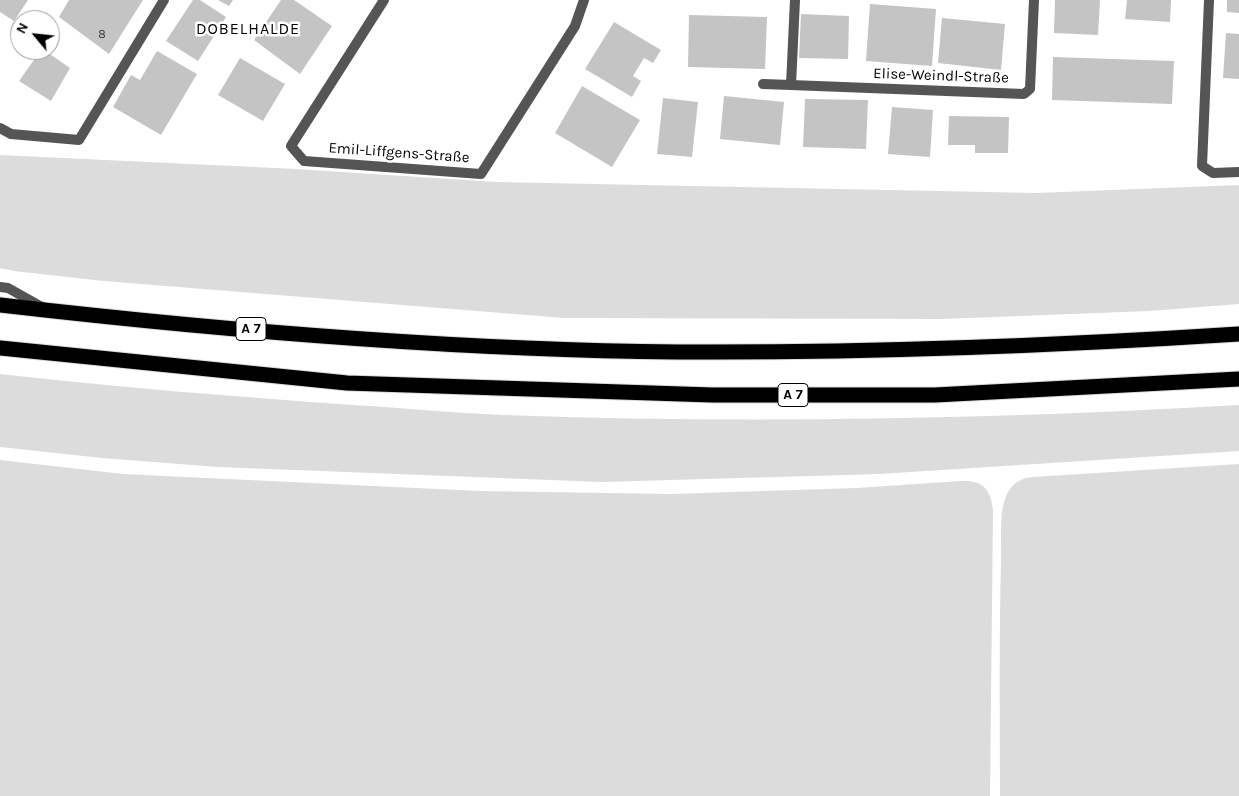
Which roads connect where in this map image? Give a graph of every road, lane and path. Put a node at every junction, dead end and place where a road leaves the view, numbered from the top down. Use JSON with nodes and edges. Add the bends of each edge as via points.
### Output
{"nodes":[{"id":1,"x":164,"y":0,"type":"edge"},
{"id":2,"x":384,"y":0,"type":"edge"},
{"id":3,"x":584,"y":0,"type":"edge"},
{"id":4,"x":795,"y":0,"type":"edge"},
{"id":5,"x":1034,"y":0,"type":"edge"},
{"id":6,"x":1209,"y":0,"type":"edge"},
{"id":7,"x":763,"y":84,"type":"dead end"},
{"id":8,"x":790,"y":85,"type":"junction"},
{"id":9,"x":0,"y":128,"type":"edge"},
{"id":10,"x":1239,"y":172,"type":"edge"},
{"id":11,"x":0,"y":286,"type":"edge"},
{"id":12,"x":0,"y":305,"type":"edge"},
{"id":13,"x":49,"y":310,"type":"junction"},
{"id":14,"x":1239,"y":334,"type":"edge"},
{"id":15,"x":0,"y":348,"type":"edge"},
{"id":16,"x":1239,"y":380,"type":"edge"}],
"edges":[{"from":1,"to":9,"type":"street","via":[[79,140],[11,134]]},
{"from":2,"to":3,"type":"street","name":"Emil-Liffgens-Straße","via":[[291,146],[304,161],[481,174],[575,26]]},
{"from":4,"to":8,"type":"street"},
{"from":5,"to":8,"type":"street","name":"Elise-Weindl-Straße","via":[[1030,89],[1024,94]]},
{"from":6,"to":10,"type":"street","via":[[1202,166],[1213,173]]},
{"from":7,"to":8,"type":"street","name":"Elise-Weindl-Straße"},
{"from":11,"to":13,"type":"street"},
{"from":12,"to":13,"type":"highway","number":"A 7"},
{"from":13,"to":14,"type":"highway","number":"A 7","via":[[453,345],[677,352],[1117,342]]},
{"from":15,"to":16,"type":"highway","number":"A 7","via":[[347,383],[702,395],[935,395]]}]}
